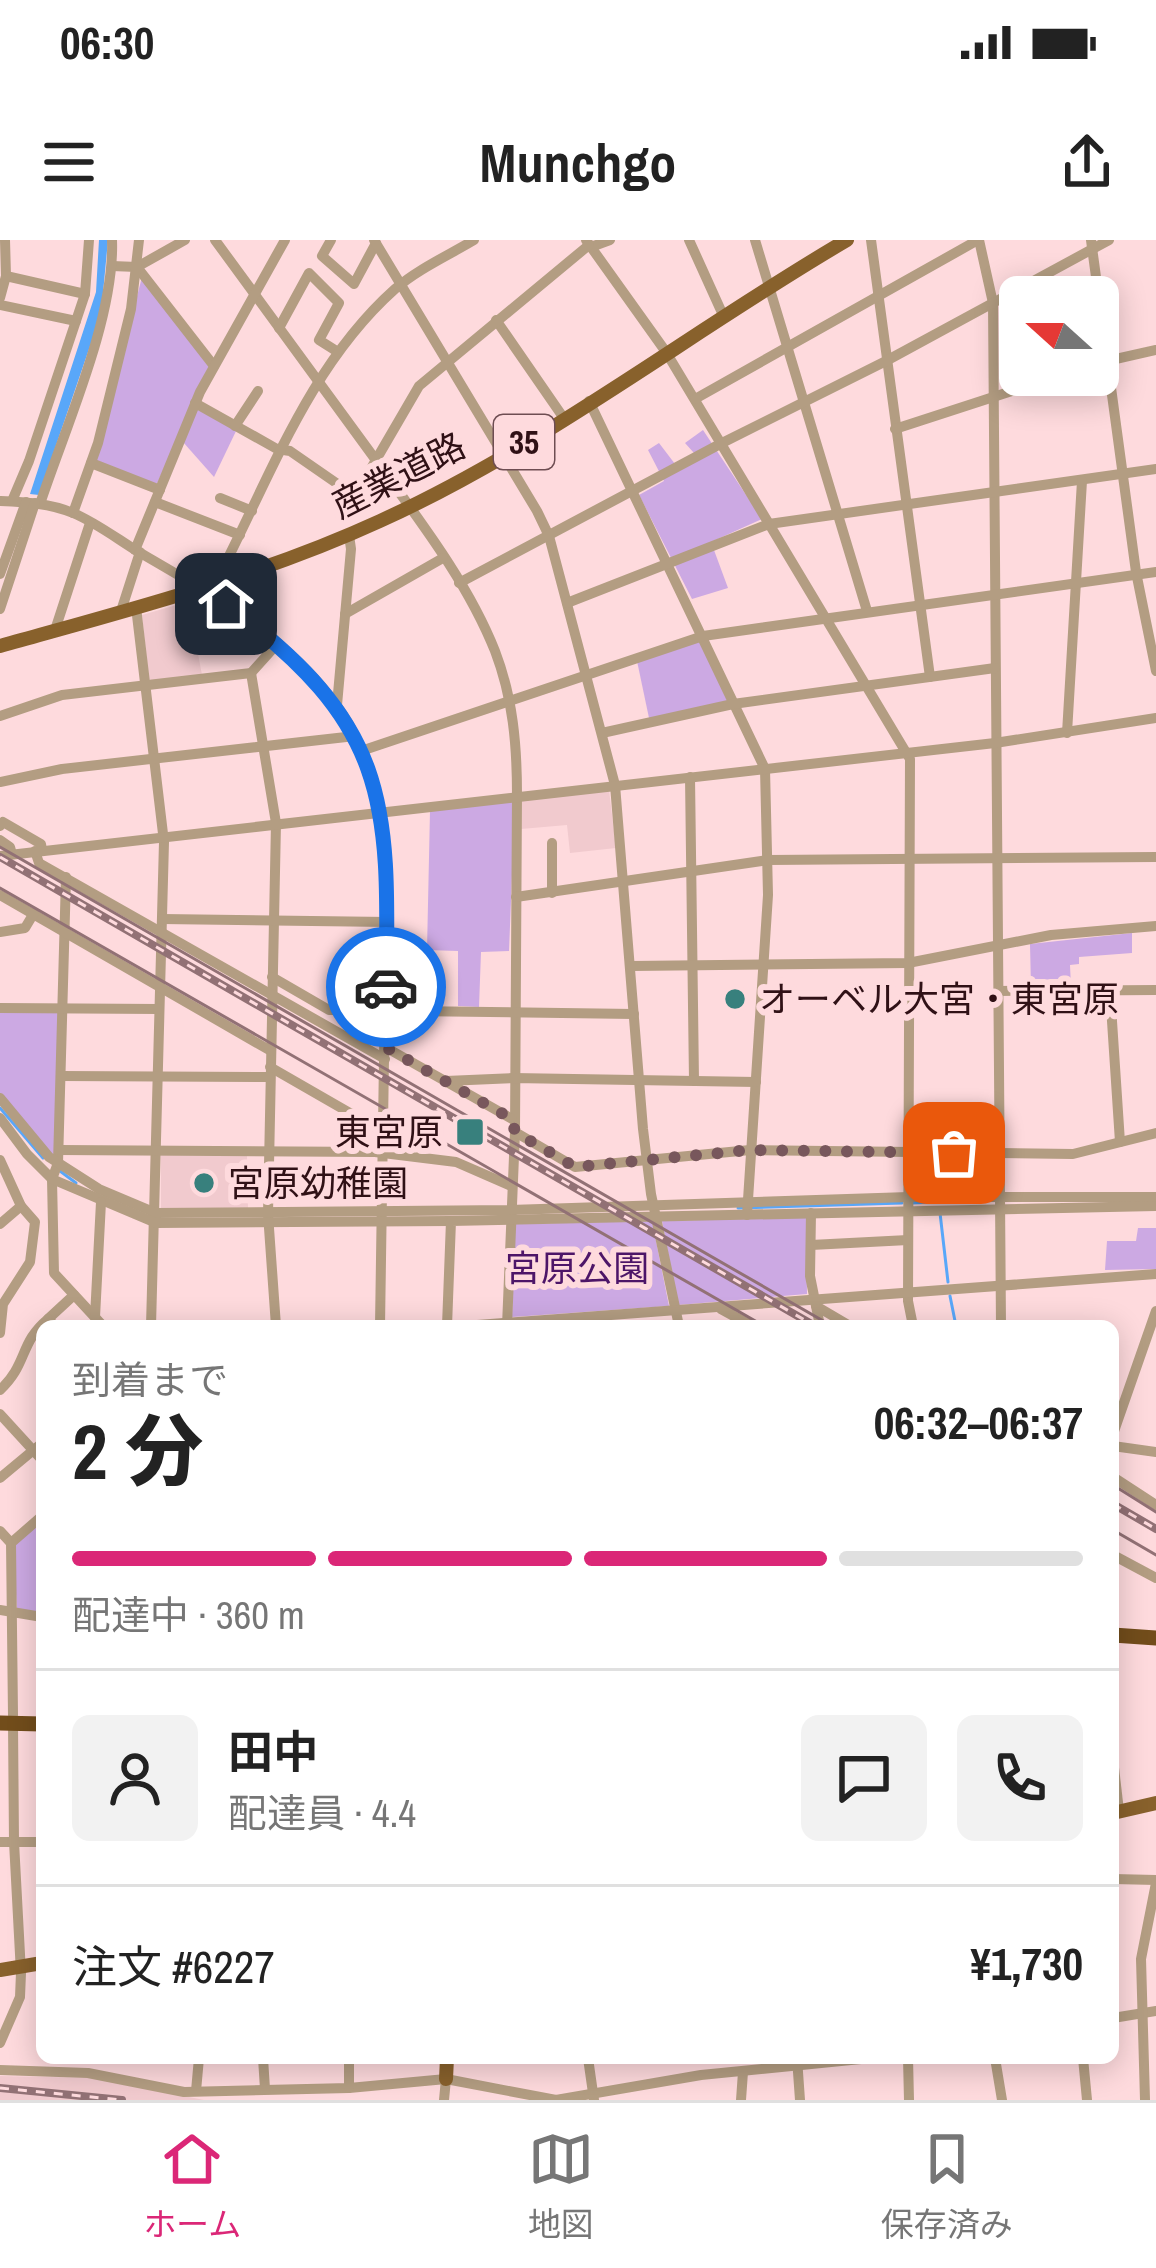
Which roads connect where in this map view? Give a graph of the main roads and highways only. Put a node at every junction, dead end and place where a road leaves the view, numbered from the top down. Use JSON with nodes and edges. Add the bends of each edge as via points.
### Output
{"nodes":[{"id":1,"x":847,"y":240,"type":"edge"},
{"id":2,"x":0,"y":646,"type":"edge"},
{"id":3,"x":1119,"y":1635,"type":"edge"},
{"id":4,"x":1156,"y":1638,"type":"edge"},
{"id":5,"x":1119,"y":1645,"type":"edge"},
{"id":6,"x":1156,"y":1648,"type":"edge"},
{"id":7,"x":1156,"y":1802,"type":"edge"},
{"id":8,"x":1119,"y":1811,"type":"edge"},
{"id":9,"x":36,"y":1965,"type":"edge"},
{"id":10,"x":0,"y":1970,"type":"edge"},
{"id":11,"x":447,"y":2064,"type":"edge"},
{"id":12,"x":446,"y":2080,"type":"road end"}],
"edges":[{"from":1,"to":2,"type":"main road","name":"産業道路","number":"35","via":[[410,507],[223,581]]},
{"from":3,"to":4,"type":"highway"},
{"from":5,"to":6,"type":"highway"},
{"from":7,"to":8,"type":"main road"},
{"from":9,"to":10,"type":"main road"},
{"from":11,"to":12,"type":"main road"}]}
